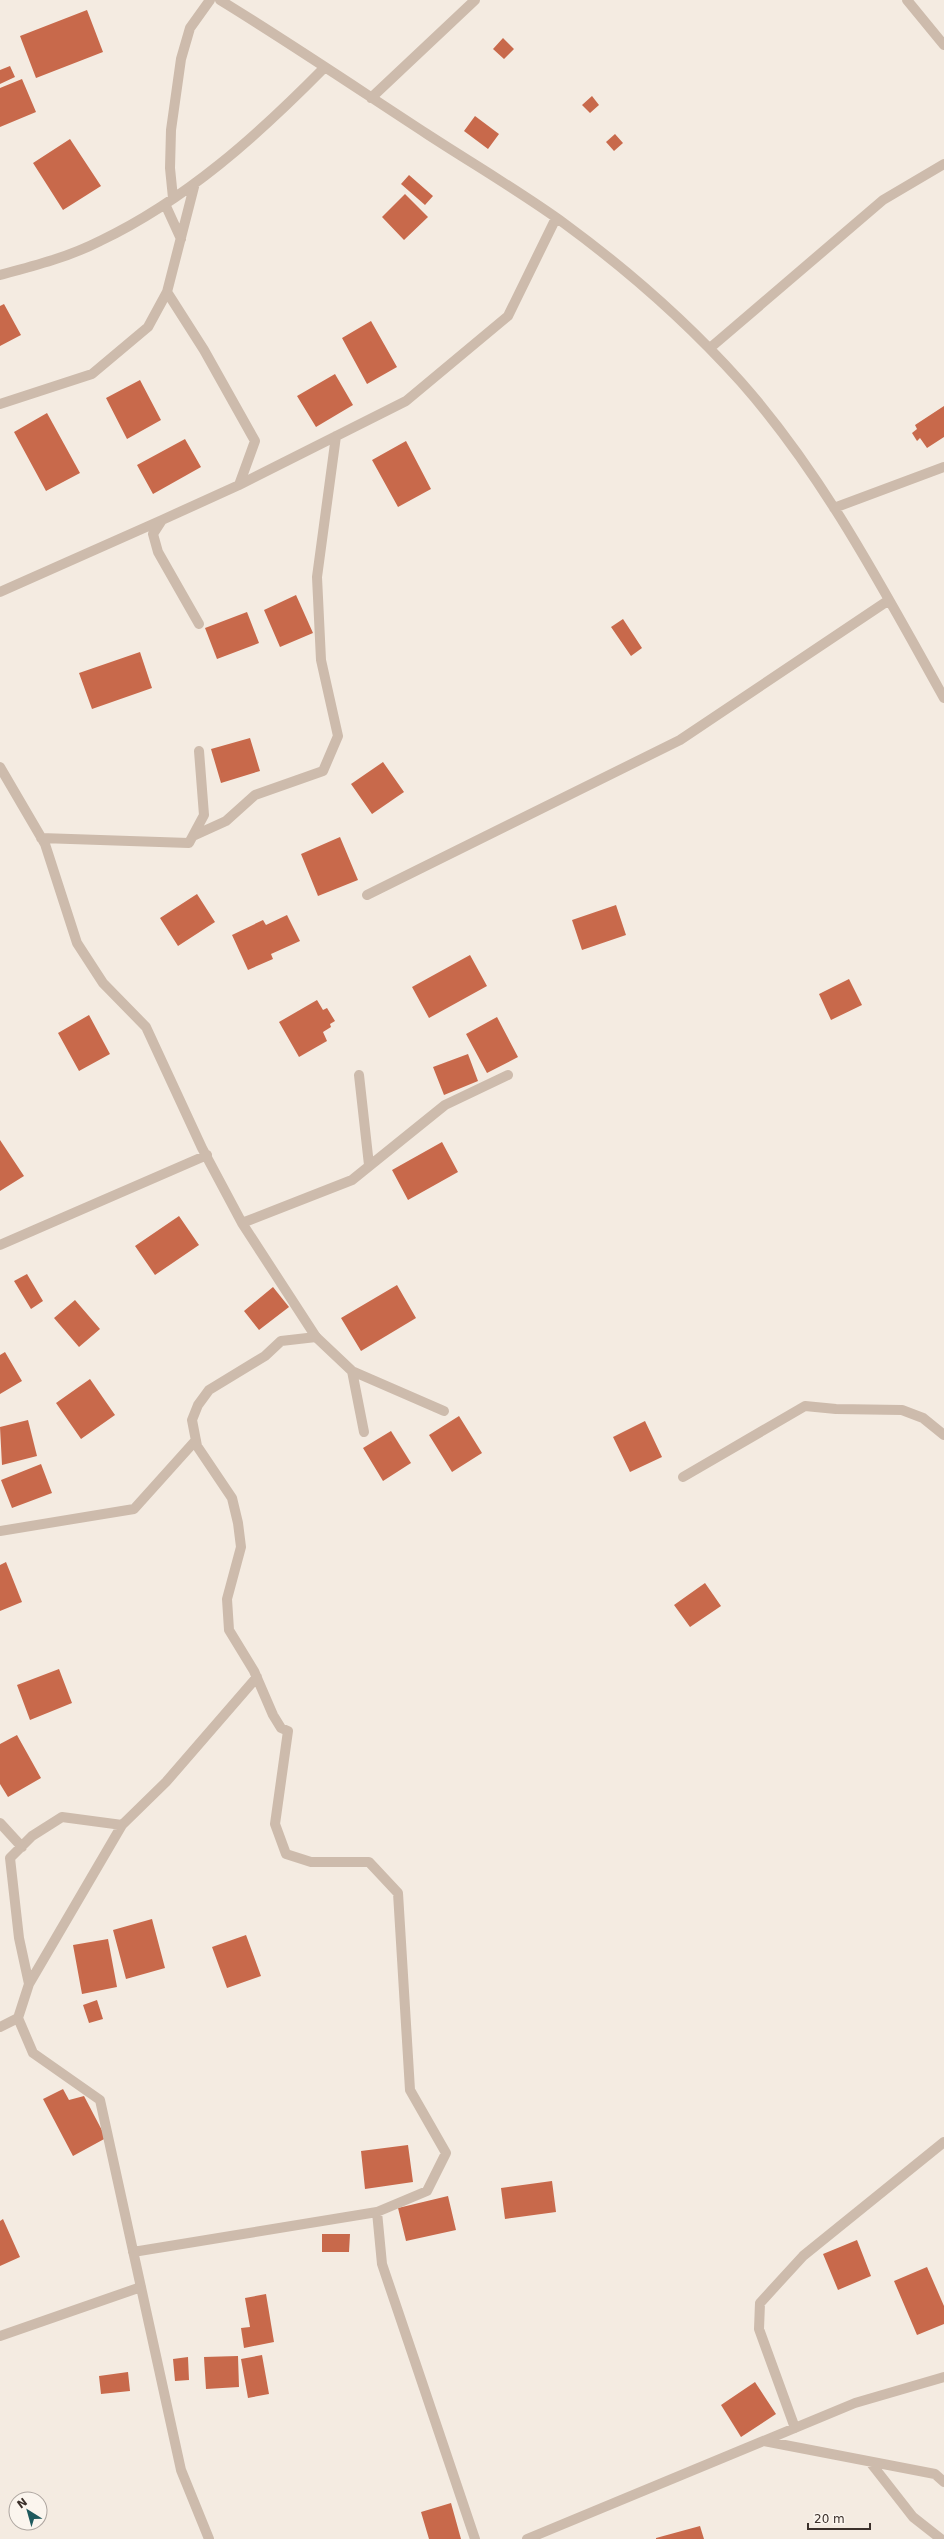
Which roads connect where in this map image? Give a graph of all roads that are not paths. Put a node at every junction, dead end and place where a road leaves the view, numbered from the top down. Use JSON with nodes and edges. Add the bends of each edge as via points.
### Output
{"nodes":[{"id":1,"x":210,"y":0,"type":"edge"},
{"id":2,"x":220,"y":0,"type":"edge"},
{"id":3,"x":475,"y":0,"type":"edge"},
{"id":4,"x":907,"y":0,"type":"edge"},
{"id":5,"x":944,"y":45,"type":"edge"},
{"id":6,"x":324,"y":68,"type":"junction"},
{"id":7,"x":371,"y":98,"type":"junction"},
{"id":8,"x":944,"y":164,"type":"edge"},
{"id":9,"x":195,"y":182,"type":"junction"},
{"id":10,"x":169,"y":201,"type":"junction"},
{"id":11,"x":556,"y":218,"type":"junction"},
{"id":12,"x":182,"y":239,"type":"junction"},
{"id":13,"x":0,"y":275,"type":"edge"},
{"id":14,"x":167,"y":292,"type":"junction"},
{"id":15,"x":710,"y":348,"type":"junction"},
{"id":16,"x":0,"y":404,"type":"edge"},
{"id":17,"x":336,"y":436,"type":"junction"},
{"id":18,"x":944,"y":467,"type":"edge"},
{"id":19,"x":239,"y":485,"type":"junction"},
{"id":20,"x":834,"y":508,"type":"junction"},
{"id":21,"x":162,"y":520,"type":"junction"},
{"id":22,"x":0,"y":592,"type":"edge"},
{"id":23,"x":889,"y":600,"type":"junction"},
{"id":24,"x":199,"y":624,"type":"dead end"},
{"id":25,"x":944,"y":698,"type":"edge"},
{"id":26,"x":199,"y":751,"type":"dead end"},
{"id":27,"x":0,"y":767,"type":"edge"},
{"id":28,"x":192,"y":836,"type":"junction"},
{"id":29,"x":41,"y":838,"type":"junction"},
{"id":30,"x":367,"y":895,"type":"dead end"},
{"id":31,"x":359,"y":1075,"type":"dead end"},
{"id":32,"x":508,"y":1075,"type":"dead end"},
{"id":33,"x":206,"y":1155,"type":"junction"},
{"id":34,"x":369,"y":1166,"type":"junction"},
{"id":35,"x":242,"y":1223,"type":"junction"},
{"id":36,"x":0,"y":1245,"type":"edge"},
{"id":37,"x":316,"y":1337,"type":"junction"},
{"id":38,"x":352,"y":1372,"type":"junction"},
{"id":39,"x":444,"y":1411,"type":"dead end"},
{"id":40,"x":364,"y":1432,"type":"dead end"},
{"id":41,"x":944,"y":1435,"type":"edge"},
{"id":42,"x":196,"y":1440,"type":"junction"},
{"id":43,"x":683,"y":1477,"type":"dead end"},
{"id":44,"x":0,"y":1531,"type":"edge"},
{"id":45,"x":257,"y":1677,"type":"junction"},
{"id":46,"x":0,"y":1823,"type":"edge"},
{"id":47,"x":122,"y":1825,"type":"junction"},
{"id":48,"x":22,"y":1847,"type":"junction"},
{"id":49,"x":29,"y":1984,"type":"junction"},
{"id":50,"x":18,"y":2018,"type":"junction"},
{"id":51,"x":0,"y":2027,"type":"edge"},
{"id":52,"x":944,"y":2142,"type":"edge"},
{"id":53,"x":377,"y":2212,"type":"junction"},
{"id":54,"x":133,"y":2252,"type":"junction"},
{"id":55,"x":141,"y":2287,"type":"junction"},
{"id":56,"x":0,"y":2336,"type":"edge"},
{"id":57,"x":944,"y":2377,"type":"edge"},
{"id":58,"x":795,"y":2428,"type":"junction"},
{"id":59,"x":764,"y":2441,"type":"junction"},
{"id":60,"x":870,"y":2462,"type":"junction"},
{"id":61,"x":944,"y":2482,"type":"edge"},
{"id":62,"x":209,"y":2539,"type":"edge"},
{"id":63,"x":475,"y":2539,"type":"edge"},
{"id":64,"x":527,"y":2539,"type":"edge"},
{"id":65,"x":941,"y":2539,"type":"edge"}],
"edges":[{"from":1,"to":10,"type":"street","via":[[190,28],[181,59],[171,130]]},
{"from":2,"to":6,"type":"street"},
{"from":3,"to":7,"type":"street"},
{"from":4,"to":5,"type":"street"},
{"from":6,"to":7,"type":"street"},
{"from":6,"to":9,"type":"street","via":[[249,140]]},
{"from":7,"to":11,"type":"street"},
{"from":8,"to":15,"type":"street","via":[[883,200]]},
{"from":9,"to":10,"type":"street"},
{"from":9,"to":12,"type":"street"},
{"from":10,"to":12,"type":"street"},
{"from":10,"to":13,"type":"street","via":[[101,241],[70,254]]},
{"from":11,"to":15,"type":"street","via":[[653,295]]},
{"from":11,"to":17,"type":"street","via":[[508,316],[406,401]]},
{"from":12,"to":14,"type":"street"},
{"from":14,"to":16,"type":"street","via":[[148,327],[92,374]]},
{"from":14,"to":19,"type":"street","via":[[204,350],[254,441]]},
{"from":15,"to":20,"type":"street","via":[[793,446]]},
{"from":17,"to":19,"type":"street"},
{"from":17,"to":28,"type":"street","via":[[317,577],[321,660],[338,736],[323,771],[255,795],[226,821]]},
{"from":18,"to":20,"type":"street"},
{"from":19,"to":21,"type":"street"},
{"from":20,"to":23,"type":"street"},
{"from":21,"to":22,"type":"street"},
{"from":21,"to":24,"type":"street","via":[[153,534],[158,552]]},
{"from":23,"to":25,"type":"street"},
{"from":23,"to":30,"type":"street","via":[[680,740]]},
{"from":26,"to":28,"type":"street","via":[[204,815]]},
{"from":27,"to":29,"type":"street"},
{"from":28,"to":29,"type":"street","via":[[189,843]]},
{"from":29,"to":33,"type":"street","via":[[78,943],[103,983],[146,1027]]},
{"from":31,"to":34,"type":"street"},
{"from":32,"to":34,"type":"street","via":[[445,1106]]},
{"from":33,"to":35,"type":"street"},
{"from":33,"to":36,"type":"street"},
{"from":34,"to":35,"type":"street","via":[[352,1180]]},
{"from":35,"to":37,"type":"street"},
{"from":37,"to":38,"type":"street"},
{"from":37,"to":42,"type":"street","via":[[281,1341],[265,1356],[209,1390],[198,1405],[192,1420]]},
{"from":38,"to":39,"type":"street"},
{"from":38,"to":40,"type":"street"},
{"from":41,"to":43,"type":"street","via":[[923,1418],[902,1410],[804,1406]]},
{"from":42,"to":44,"type":"street","via":[[134,1509]]},
{"from":42,"to":45,"type":"street","via":[[197,1446],[232,1498],[241,1547],[227,1599],[229,1630]]},
{"from":45,"to":47,"type":"street","via":[[166,1782]]},
{"from":45,"to":53,"type":"street","via":[[281,1728],[288,1731],[275,1824],[286,1854],[311,1862],[369,1862],[398,1894],[410,2090],[446,2153],[427,2191]]},
{"from":46,"to":48,"type":"street"},
{"from":47,"to":48,"type":"street","via":[[62,1817],[32,1836]]},
{"from":47,"to":49,"type":"street"},
{"from":48,"to":49,"type":"street","via":[[10,1858],[19,1938]]},
{"from":49,"to":50,"type":"street"},
{"from":50,"to":51,"type":"street"},
{"from":50,"to":54,"type":"street","via":[[33,2053],[100,2100]]},
{"from":52,"to":58,"type":"street","via":[[803,2256],[760,2303],[759,2329]]},
{"from":53,"to":54,"type":"street"},
{"from":53,"to":63,"type":"street","via":[[382,2264]]},
{"from":54,"to":55,"type":"street"},
{"from":55,"to":56,"type":"street"},
{"from":55,"to":62,"type":"street","via":[[181,2470]]},
{"from":57,"to":58,"type":"street","via":[[856,2403]]},
{"from":58,"to":59,"type":"street"},
{"from":59,"to":60,"type":"street"},
{"from":59,"to":64,"type":"street"},
{"from":60,"to":61,"type":"street","via":[[935,2474]]},
{"from":60,"to":65,"type":"street","via":[[913,2517]]}]}
